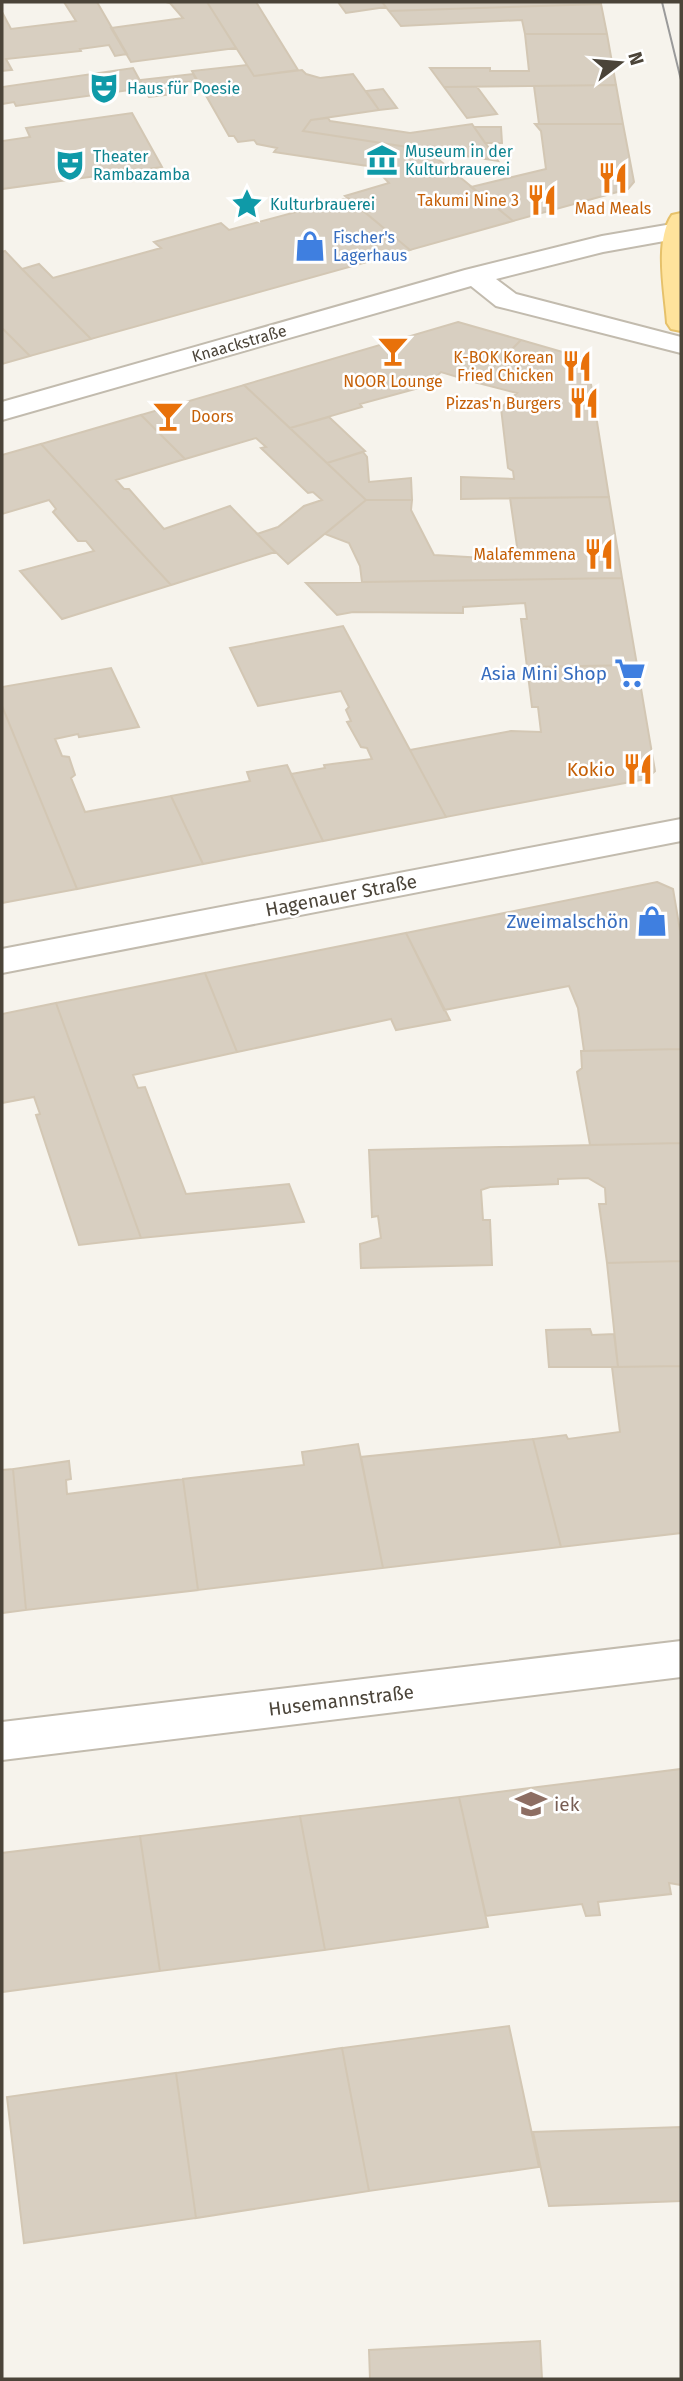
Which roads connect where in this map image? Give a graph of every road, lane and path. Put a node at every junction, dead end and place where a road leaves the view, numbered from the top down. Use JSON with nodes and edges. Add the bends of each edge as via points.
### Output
{"nodes":[{"id":1,"x":680,"y":226,"type":"edge"},
{"id":2,"x":475,"y":276,"type":"junction"},
{"id":3,"x":681,"y":323,"type":"edge"},
{"id":4,"x":681,"y":345,"type":"edge"},
{"id":5,"x":2,"y":411,"type":"edge"},
{"id":6,"x":681,"y":830,"type":"edge"},
{"id":7,"x":2,"y":961,"type":"edge"},
{"id":8,"x":681,"y":1660,"type":"edge"},
{"id":9,"x":2,"y":1741,"type":"edge"}],
"edges":[{"from":1,"to":2,"type":"street","name":"Knaackstraße"},
{"from":1,"to":3,"type":"main road","via":[[674,256]]},
{"from":2,"to":4,"type":"street","via":[[506,300]]},
{"from":2,"to":5,"type":"street","name":"Knaackstraße"},
{"from":6,"to":7,"type":"street","name":"Hagenauer Straße"},
{"from":8,"to":9,"type":"street","name":"Husemannstraße"}]}
